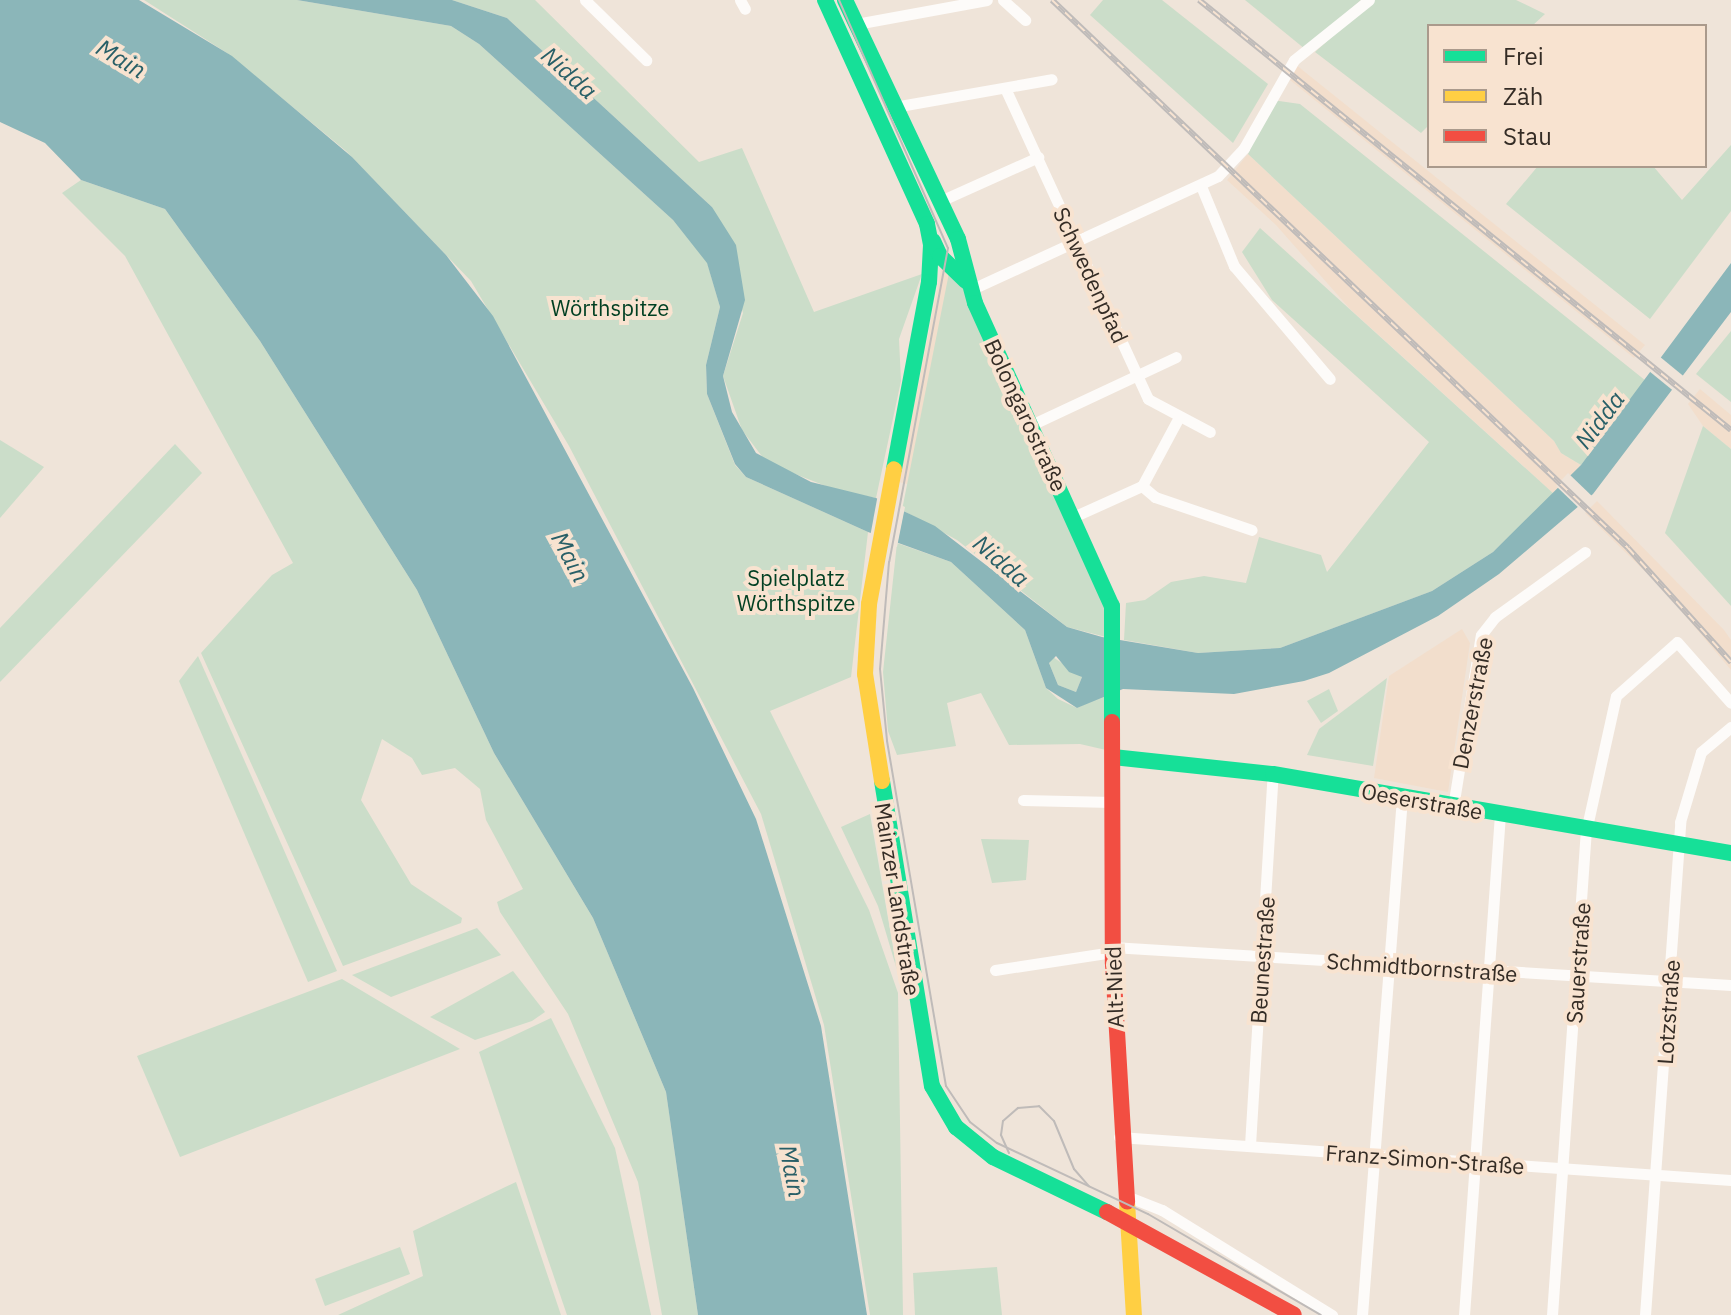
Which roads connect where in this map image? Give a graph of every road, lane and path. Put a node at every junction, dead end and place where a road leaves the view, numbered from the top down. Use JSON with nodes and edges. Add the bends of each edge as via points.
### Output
{"nodes":[{"id":1,"x":585,"y":0,"type":"edge"},
{"id":2,"x":825,"y":0,"type":"edge"},
{"id":3,"x":845,"y":0,"type":"edge"},
{"id":4,"x":987,"y":0,"type":"edge"},
{"id":5,"x":1003,"y":0,"type":"edge"},
{"id":6,"x":1369,"y":0,"type":"edge"},
{"id":7,"x":1025,"y":20,"type":"dead end"},
{"id":8,"x":856,"y":24,"type":"junction"},
{"id":9,"x":646,"y":60,"type":"dead end"},
{"id":10,"x":1052,"y":79,"type":"dead end"},
{"id":11,"x":1005,"y":88,"type":"junction"},
{"id":12,"x":894,"y":107,"type":"junction"},
{"id":13,"x":1038,"y":157,"type":"junction"},
{"id":14,"x":1201,"y":186,"type":"junction"},
{"id":15,"x":940,"y":208,"type":"junction"},
{"id":16,"x":927,"y":224,"type":"junction"},
{"id":17,"x":1074,"y":241,"type":"junction"},
{"id":18,"x":951,"y":260,"type":"junction"},
{"id":19,"x":929,"y":282,"type":"junction"},
{"id":20,"x":969,"y":286,"type":"junction"},
{"id":21,"x":1176,"y":357,"type":"dead end"},
{"id":22,"x":1138,"y":376,"type":"junction"},
{"id":23,"x":1330,"y":379,"type":"dead end"},
{"id":24,"x":1179,"y":417,"type":"junction"},
{"id":25,"x":1031,"y":425,"type":"junction"},
{"id":26,"x":1210,"y":432,"type":"dead end"},
{"id":27,"x":1142,"y":486,"type":"junction"},
{"id":28,"x":1073,"y":517,"type":"junction"},
{"id":29,"x":1252,"y":530,"type":"dead end"},
{"id":30,"x":1585,"y":552,"type":"dead end"},
{"id":31,"x":1731,"y":703,"type":"edge"},
{"id":32,"x":1731,"y":727,"type":"edge"},
{"id":33,"x":1112,"y":752,"type":"junction"},
{"id":34,"x":1273,"y":774,"type":"junction"},
{"id":35,"x":1402,"y":798,"type":"junction"},
{"id":36,"x":1023,"y":800,"type":"dead end"},
{"id":37,"x":1112,"y":802,"type":"junction"},
{"id":38,"x":1453,"y":807,"type":"junction"},
{"id":39,"x":1500,"y":814,"type":"junction"},
{"id":40,"x":1586,"y":831,"type":"junction"},
{"id":41,"x":1678,"y":845,"type":"junction"},
{"id":42,"x":1731,"y":853,"type":"edge"},
{"id":43,"x":1112,"y":950,"type":"junction"},
{"id":44,"x":1263,"y":955,"type":"junction"},
{"id":45,"x":1392,"y":966,"type":"junction"},
{"id":46,"x":995,"y":970,"type":"dead end"},
{"id":47,"x":1490,"y":974,"type":"junction"},
{"id":48,"x":1578,"y":976,"type":"junction"},
{"id":49,"x":1671,"y":982,"type":"junction"},
{"id":50,"x":1731,"y":985,"type":"edge"},
{"id":51,"x":1119,"y":1137,"type":"junction"},
{"id":52,"x":1250,"y":1145,"type":"junction"},
{"id":53,"x":1376,"y":1158,"type":"junction"},
{"id":54,"x":1475,"y":1163,"type":"junction"},
{"id":55,"x":1561,"y":1168,"type":"junction"},
{"id":56,"x":1655,"y":1174,"type":"junction"},
{"id":57,"x":1731,"y":1180,"type":"edge"},
{"id":58,"x":1124,"y":1195,"type":"junction"},
{"id":59,"x":1124,"y":1218,"type":"junction"},
{"id":60,"x":1134,"y":1315,"type":"edge"},
{"id":61,"x":1294,"y":1315,"type":"edge"},
{"id":62,"x":1332,"y":1315,"type":"edge"},
{"id":63,"x":1362,"y":1315,"type":"edge"},
{"id":64,"x":1464,"y":1315,"type":"edge"},
{"id":65,"x":1552,"y":1315,"type":"edge"},
{"id":66,"x":1645,"y":1315,"type":"edge"}],
"edges":[{"from":1,"to":9,"type":"street"},
{"from":2,"to":16,"type":"main road"},
{"from":3,"to":8,"type":"main road"},
{"from":4,"to":8,"type":"street"},
{"from":5,"to":7,"type":"street"},
{"from":6,"to":14,"type":"street","via":[[1294,60],[1237,159]]},
{"from":8,"to":12,"type":"main road"},
{"from":10,"to":11,"type":"street"},
{"from":11,"to":12,"type":"street"},
{"from":11,"to":13,"type":"street","name":"Schwedenpfad"},
{"from":12,"to":15,"type":"main road"},
{"from":13,"to":15,"type":"street"},
{"from":13,"to":17,"type":"street","name":"Schwedenpfad"},
{"from":14,"to":17,"type":"street"},
{"from":14,"to":23,"type":"street","via":[[1234,266]]},
{"from":15,"to":18,"type":"main road"},
{"from":16,"to":18,"type":"main road"},
{"from":16,"to":19,"type":"main road"},
{"from":17,"to":20,"type":"street"},
{"from":17,"to":22,"type":"street","name":"Schwedenpfad"},
{"from":18,"to":19,"type":"main road"},
{"from":18,"to":20,"type":"main road","name":"Bolongarostraße"},
{"from":19,"to":59,"type":"main road","name":"Mainzer Landstraße","via":[[876,558],[866,644],[869,723],[932,1086],[956,1127],[993,1157],[1064,1195]]},
{"from":20,"to":25,"type":"main road","name":"Bolongarostraße"},
{"from":21,"to":22,"type":"street"},
{"from":22,"to":24,"type":"street","name":"Schwedenpfad","via":[[1148,399]]},
{"from":22,"to":25,"type":"street"},
{"from":24,"to":26,"type":"street","name":"Schwedenpfad"},
{"from":24,"to":27,"type":"street"},
{"from":25,"to":28,"type":"main road","name":"Bolongarostraße"},
{"from":27,"to":28,"type":"street"},
{"from":27,"to":29,"type":"street","via":[[1155,497]]},
{"from":28,"to":33,"type":"main road","name":"Bolongarostraße","via":[[1110,598]]},
{"from":30,"to":38,"type":"street","name":"Denzerstraße","via":[[1495,617],[1481,635]]},
{"from":31,"to":40,"type":"street","name":"Sauerstraße","via":[[1677,642],[1616,696]]},
{"from":32,"to":41,"type":"street","name":"Lotzstraße","via":[[1701,752]]},
{"from":33,"to":34,"type":"main road","name":"Oeserstraße"},
{"from":33,"to":37,"type":"main road","name":"Alt-Nied"},
{"from":34,"to":35,"type":"main road","name":"Oeserstraße"},
{"from":34,"to":44,"type":"street","name":"Beunestraße"},
{"from":35,"to":38,"type":"main road","name":"Oeserstraße"},
{"from":35,"to":45,"type":"street"},
{"from":36,"to":37,"type":"street"},
{"from":37,"to":43,"type":"main road","name":"Alt-Nied"},
{"from":38,"to":39,"type":"main road","name":"Oeserstraße"},
{"from":39,"to":40,"type":"main road","name":"Oeserstraße"},
{"from":39,"to":47,"type":"street"},
{"from":40,"to":41,"type":"main road","name":"Oeserstraße"},
{"from":40,"to":48,"type":"street","name":"Sauerstraße"},
{"from":41,"to":42,"type":"main road","name":"Oeserstraße"},
{"from":41,"to":49,"type":"street","name":"Lotzstraße"},
{"from":43,"to":44,"type":"street","name":"Schmidtbornstraße"},
{"from":43,"to":46,"type":"street","name":"Schmidtbornstraße"},
{"from":43,"to":51,"type":"main road","name":"Alt-Nied"},
{"from":44,"to":45,"type":"street","name":"Schmidtbornstraße"},
{"from":44,"to":52,"type":"street","name":"Beunestraße"},
{"from":45,"to":47,"type":"street","name":"Schmidtbornstraße"},
{"from":45,"to":53,"type":"street"},
{"from":47,"to":48,"type":"street","name":"Schmidtbornstraße"},
{"from":47,"to":54,"type":"street"},
{"from":48,"to":49,"type":"street","name":"Schmidtbornstraße"},
{"from":48,"to":55,"type":"street","name":"Sauerstraße"},
{"from":49,"to":50,"type":"street","name":"Schmidtbornstraße"},
{"from":49,"to":56,"type":"street","name":"Lotzstraße"},
{"from":51,"to":52,"type":"street","name":"Franz-Simon-Straße"},
{"from":51,"to":58,"type":"main road","name":"Alt-Nied"},
{"from":52,"to":53,"type":"street","name":"Franz-Simon-Straße"},
{"from":53,"to":54,"type":"street","name":"Franz-Simon-Straße"},
{"from":53,"to":63,"type":"street"},
{"from":54,"to":55,"type":"street","name":"Franz-Simon-Straße"},
{"from":54,"to":64,"type":"street"},
{"from":55,"to":56,"type":"street","name":"Franz-Simon-Straße"},
{"from":55,"to":65,"type":"street","name":"Sauerstraße"},
{"from":56,"to":57,"type":"street","name":"Franz-Simon-Straße"},
{"from":56,"to":66,"type":"street","name":"Lotzstraße"},
{"from":58,"to":59,"type":"main road","name":"Alt-Nied"},
{"from":58,"to":62,"type":"street","via":[[1154,1206]]},
{"from":59,"to":60,"type":"main road","name":"Alt-Nied"},
{"from":59,"to":61,"type":"main road","name":"Mainzer Landstraße"}]}
